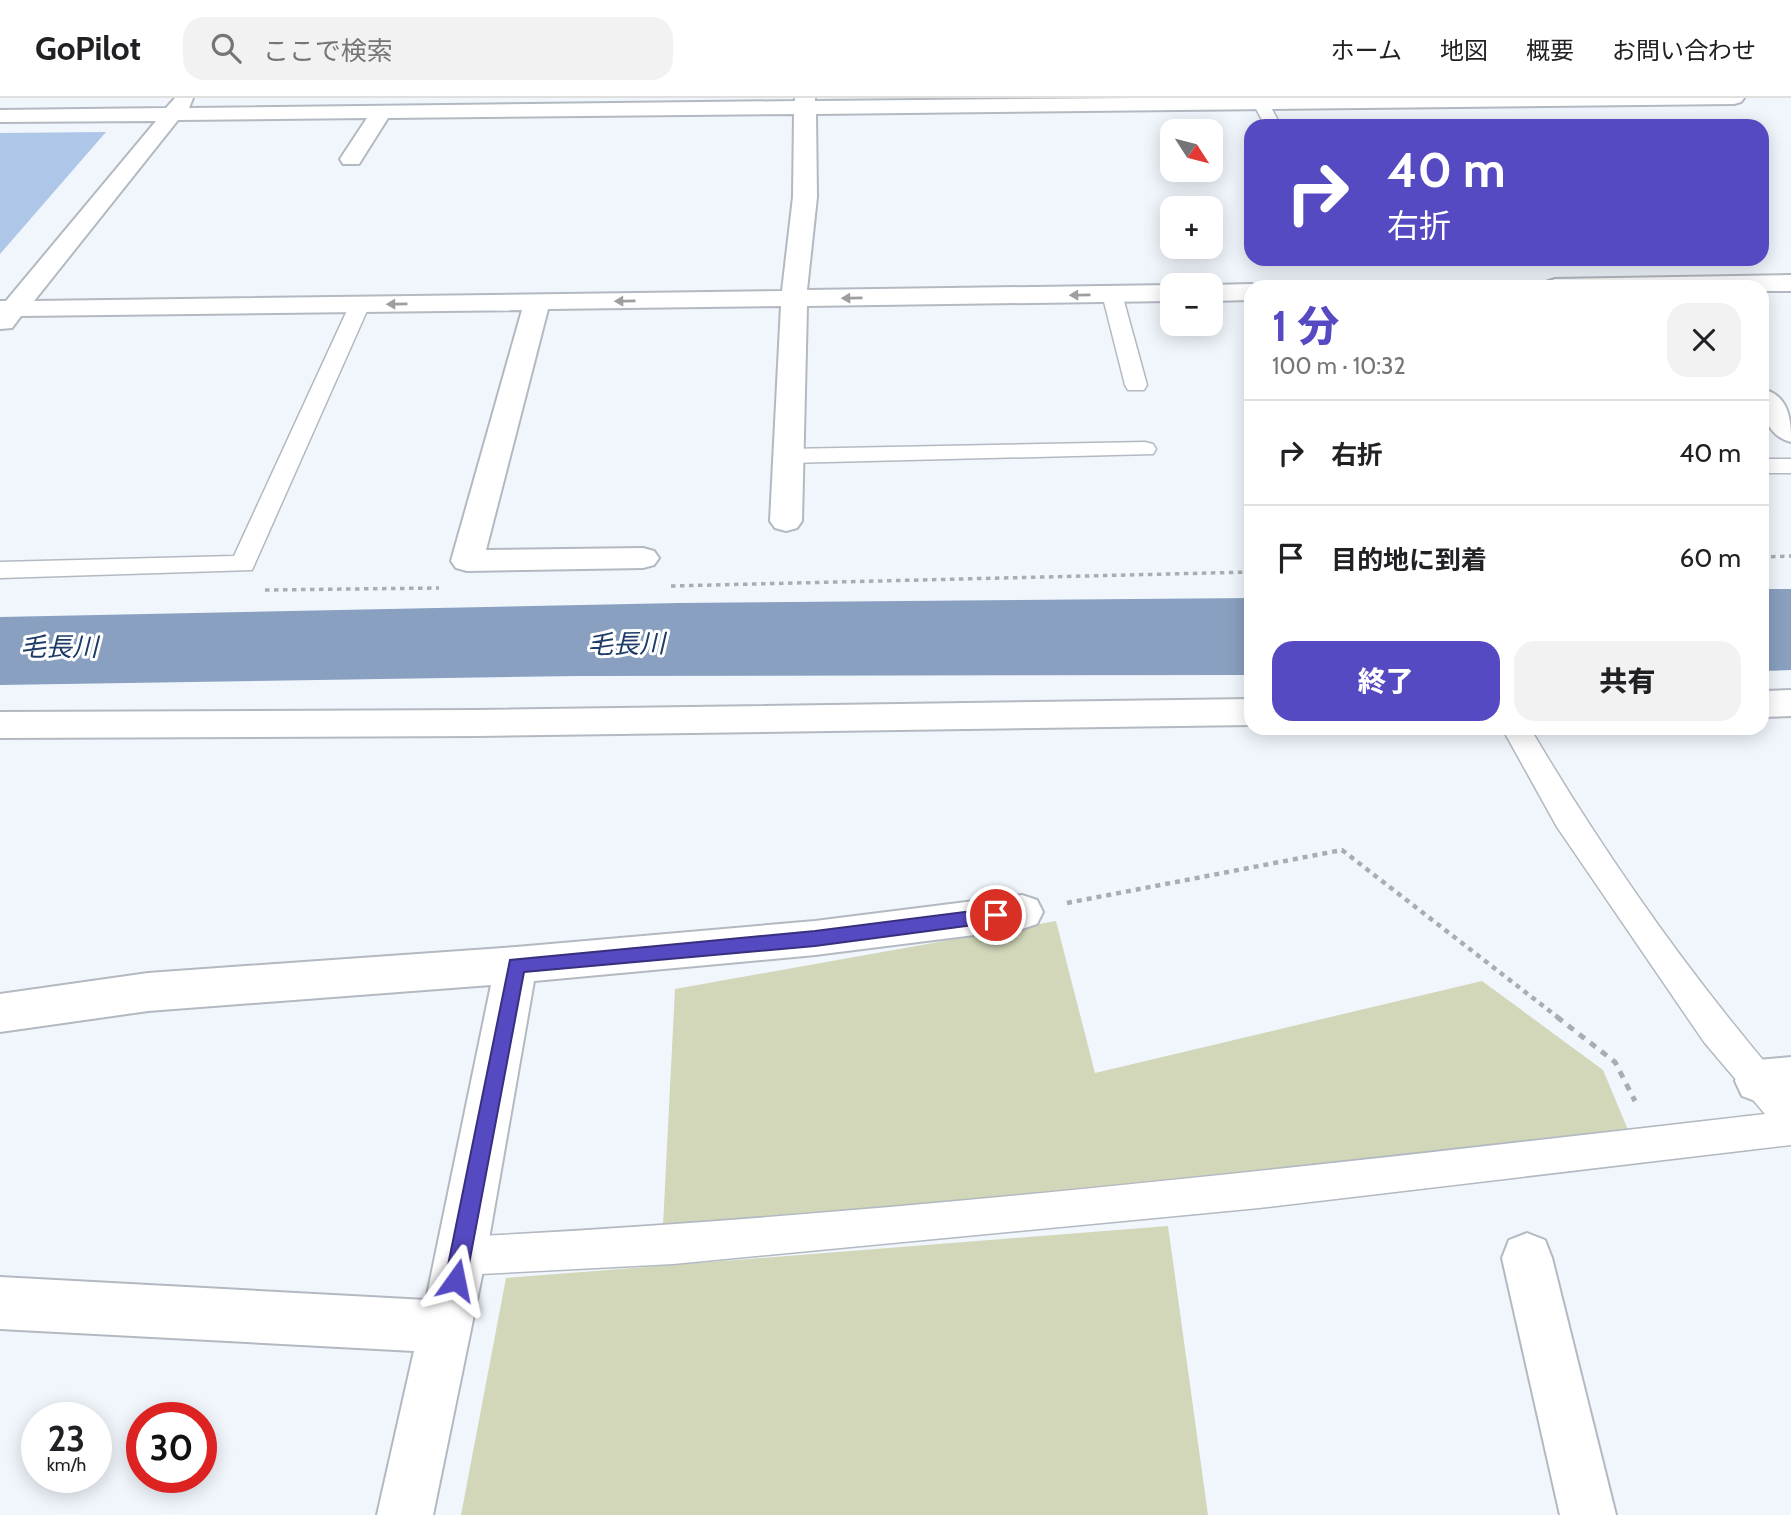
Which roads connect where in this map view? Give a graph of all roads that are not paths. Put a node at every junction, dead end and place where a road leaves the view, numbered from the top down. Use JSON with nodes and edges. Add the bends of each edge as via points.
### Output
{"nodes":[{"id":1,"x":1734,"y":98,"type":"edge"},
{"id":2,"x":805,"y":103,"type":"edge"},
{"id":3,"x":1261,"y":103,"type":"junction"},
{"id":4,"x":1522,"y":105,"type":"edge"},
{"id":5,"x":179,"y":106,"type":"edge"},
{"id":6,"x":382,"y":112,"type":"junction"},
{"id":7,"x":0,"y":116,"type":"edge"},
{"id":8,"x":1269,"y":119,"type":"edge"},
{"id":9,"x":351,"y":159,"type":"dead end"},
{"id":10,"x":1653,"y":266,"type":"edge"},
{"id":11,"x":1664,"y":280,"type":"edge"},
{"id":12,"x":1791,"y":283,"type":"edge"},
{"id":13,"x":1769,"y":284,"type":"edge"},
{"id":14,"x":1244,"y":292,"type":"edge"},
{"id":15,"x":1160,"y":293,"type":"edge"},
{"id":16,"x":1223,"y":293,"type":"edge"},
{"id":17,"x":1112,"y":294,"type":"junction"},
{"id":18,"x":795,"y":299,"type":"junction"},
{"id":19,"x":537,"y":302,"type":"junction"},
{"id":20,"x":360,"y":304,"type":"junction"},
{"id":21,"x":5,"y":315,"type":"edge"},
{"id":22,"x":1136,"y":385,"type":"dead end"},
{"id":23,"x":1145,"y":449,"type":"dead end"},
{"id":24,"x":788,"y":456,"type":"junction"},
{"id":25,"x":1791,"y":466,"type":"edge"},
{"id":26,"x":1769,"y":467,"type":"edge"},
{"id":27,"x":786,"y":521,"type":"dead end"},
{"id":28,"x":643,"y":558,"type":"dead end"},
{"id":29,"x":0,"y":570,"type":"edge"},
{"id":30,"x":1791,"y":703,"type":"edge"},
{"id":31,"x":1769,"y":704,"type":"edge"},
{"id":32,"x":1244,"y":712,"type":"edge"},
{"id":33,"x":0,"y":725,"type":"edge"},
{"id":34,"x":1520,"y":735,"type":"edge"},
{"id":35,"x":1022,"y":912,"type":"road end"},
{"id":36,"x":516,"y":965,"type":"junction"},
{"id":37,"x":0,"y":1013,"type":"edge"},
{"id":38,"x":1774,"y":1079,"type":"edge"},
{"id":39,"x":1791,"y":1119,"type":"edge"},
{"id":40,"x":1791,"y":1128,"type":"edge"},
{"id":41,"x":461,"y":1256,"type":"junction"},
{"id":42,"x":1527,"y":1258,"type":"dead end"},
{"id":43,"x":0,"y":1303,"type":"edge"},
{"id":44,"x":445,"y":1327,"type":"junction"},
{"id":45,"x":405,"y":1515,"type":"edge"},
{"id":46,"x":1588,"y":1515,"type":"edge"}],
"edges":[{"from":1,"to":4,"type":"street"},
{"from":2,"to":3,"type":"street"},
{"from":2,"to":6,"type":"street"},
{"from":2,"to":18,"type":"street","via":[[805,197]]},
{"from":3,"to":4,"type":"street"},
{"from":3,"to":8,"type":"lane"},
{"from":5,"to":6,"type":"street"},
{"from":5,"to":7,"type":"street"},
{"from":5,"to":21,"type":"street"},
{"from":6,"to":9,"type":"street"},
{"from":10,"to":11,"type":"street"},
{"from":12,"to":13,"type":"street"},
{"from":14,"to":16,"type":"street"},
{"from":15,"to":17,"type":"street"},
{"from":17,"to":18,"type":"street","one_way":true},
{"from":17,"to":22,"type":"lane"},
{"from":18,"to":19,"type":"street","one_way":true},
{"from":18,"to":24,"type":"street"},
{"from":19,"to":20,"type":"street","one_way":true},
{"from":19,"to":28,"type":"street","via":[[467,561]]},
{"from":20,"to":21,"type":"street"},
{"from":20,"to":29,"type":"lane","via":[[243,564]]},
{"from":23,"to":24,"type":"lane"},
{"from":24,"to":27,"type":"street"},
{"from":25,"to":26,"type":"lane"},
{"from":30,"to":31,"type":"street"},
{"from":32,"to":33,"type":"street"},
{"from":34,"to":38,"type":"lane","via":[[1568,819],[1716,1031]]},
{"from":35,"to":36,"type":"street","via":[[815,938]]},
{"from":36,"to":37,"type":"street","via":[[148,992]]},
{"from":36,"to":41,"type":"street"},
{"from":38,"to":39,"type":"lane"},
{"from":40,"to":41,"type":"lane","via":[[1259,1191],[673,1245]]},
{"from":41,"to":44,"type":"street"},
{"from":42,"to":46,"type":"street"},
{"from":43,"to":44,"type":"street"},
{"from":44,"to":45,"type":"street"}]}
